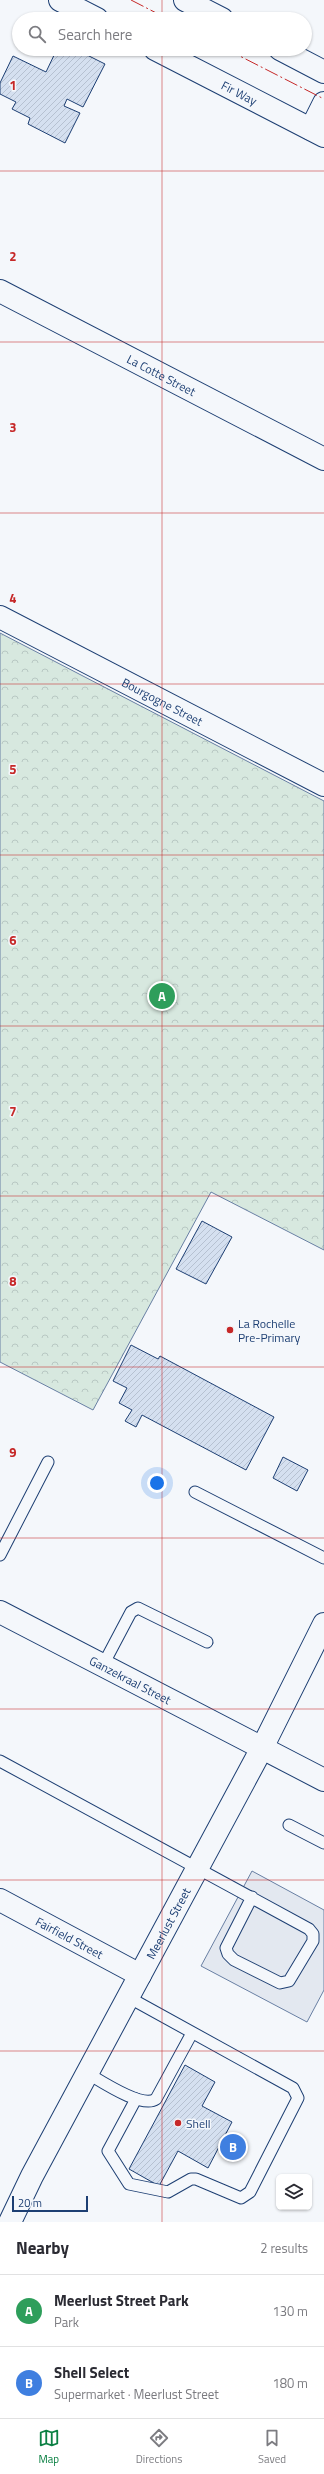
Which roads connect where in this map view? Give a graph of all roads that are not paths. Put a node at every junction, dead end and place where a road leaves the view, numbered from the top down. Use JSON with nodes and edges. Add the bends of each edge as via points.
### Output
{"nodes":[{"id":1,"x":60,"y":0,"type":"edge"},
{"id":2,"x":185,"y":0,"type":"edge"},
{"id":3,"x":83,"y":12,"type":"edge"},
{"id":4,"x":208,"y":12,"type":"edge"},
{"id":5,"x":169,"y":56,"type":"edge"},
{"id":6,"x":293,"y":56,"type":"edge"},
{"id":7,"x":324,"y":72,"type":"edge"},
{"id":8,"x":324,"y":103,"type":"edge"},
{"id":9,"x":317,"y":132,"type":"edge"},
{"id":10,"x":0,"y":291,"type":"edge"},
{"id":11,"x":324,"y":459,"type":"edge"},
{"id":12,"x":0,"y":617,"type":"edge"},
{"id":13,"x":324,"y":785,"type":"edge"},
{"id":14,"x":48,"y":1462,"type":"dead end"},
{"id":15,"x":195,"y":1492,"type":"dead end"},
{"id":16,"x":0,"y":1555,"type":"edge"},
{"id":17,"x":324,"y":1558,"type":"edge"},
{"id":18,"x":0,"y":1612,"type":"edge"},
{"id":19,"x":324,"y":1624,"type":"edge"},
{"id":20,"x":207,"y":1642,"type":"dead end"},
{"id":21,"x":103,"y":1665,"type":"junction"},
{"id":22,"x":262,"y":1748,"type":"junction"},
{"id":23,"x":0,"y":1761,"type":"edge"},
{"id":24,"x":324,"y":1780,"type":"edge"},
{"id":25,"x":289,"y":1825,"type":"dead end"},
{"id":26,"x":324,"y":1844,"type":"edge"},
{"id":27,"x":197,"y":1868,"type":"junction"},
{"id":28,"x":252,"y":1897,"type":"junction"},
{"id":29,"x":0,"y":1900,"type":"edge"},
{"id":30,"x":140,"y":1975,"type":"junction"},
{"id":31,"x":128,"y":1997,"type":"junction"},
{"id":32,"x":192,"y":2032,"type":"junction"},
{"id":33,"x":87,"y":2073,"type":"junction"},
{"id":34,"x":136,"y":2099,"type":"junction"},
{"id":35,"x":10,"y":2222,"type":"edge"}],
"edges":[{"from":1,"to":3,"type":"street"},
{"from":2,"to":4,"type":"street"},
{"from":5,"to":9,"type":"street","name":"Fir Way"},
{"from":6,"to":7,"type":"street"},
{"from":8,"to":9,"type":"street"},
{"from":10,"to":11,"type":"street","name":"La Cotte Street"},
{"from":12,"to":13,"type":"street","name":"Bourgogne Street"},
{"from":14,"to":16,"type":"lane"},
{"from":15,"to":17,"type":"lane"},
{"from":18,"to":21,"type":"street","name":"Ganzekraal Street"},
{"from":19,"to":22,"type":"street","name":"Meerlust Street"},
{"from":20,"to":21,"type":"lane","via":[[138,1608],[131,1612]]},
{"from":21,"to":22,"type":"street","name":"Ganzekraal Street"},
{"from":22,"to":24,"type":"street","name":"Ganzekraal Street"},
{"from":22,"to":27,"type":"street","name":"Meerlust Street"},
{"from":23,"to":27,"type":"lane"},
{"from":25,"to":26,"type":"lane"},
{"from":27,"to":28,"type":"lane"},
{"from":27,"to":30,"type":"street","name":"Meerlust Street"},
{"from":28,"to":28,"type":"lane","via":[[306,1927],[313,1934],[313,1941],[289,1981],[280,1983],[228,1954],[226,1948]]},
{"from":29,"to":30,"type":"street","name":"Fairfield Street"},
{"from":30,"to":31,"type":"street","name":"Meerlust Street"},
{"from":31,"to":32,"type":"lane"},
{"from":31,"to":33,"type":"street","name":"Meerlust Street"},
{"from":32,"to":34,"type":"lane","via":[[156,2099],[145,2103]]},
{"from":32,"to":34,"type":"lane","via":[[293,2088],[297,2096],[297,2101],[250,2192],[236,2198],[193,2178],[168,2192],[129,2184],[108,2151]]},
{"from":33,"to":34,"type":"lane"},
{"from":33,"to":35,"type":"street","name":"Meerlust Street"}]}
